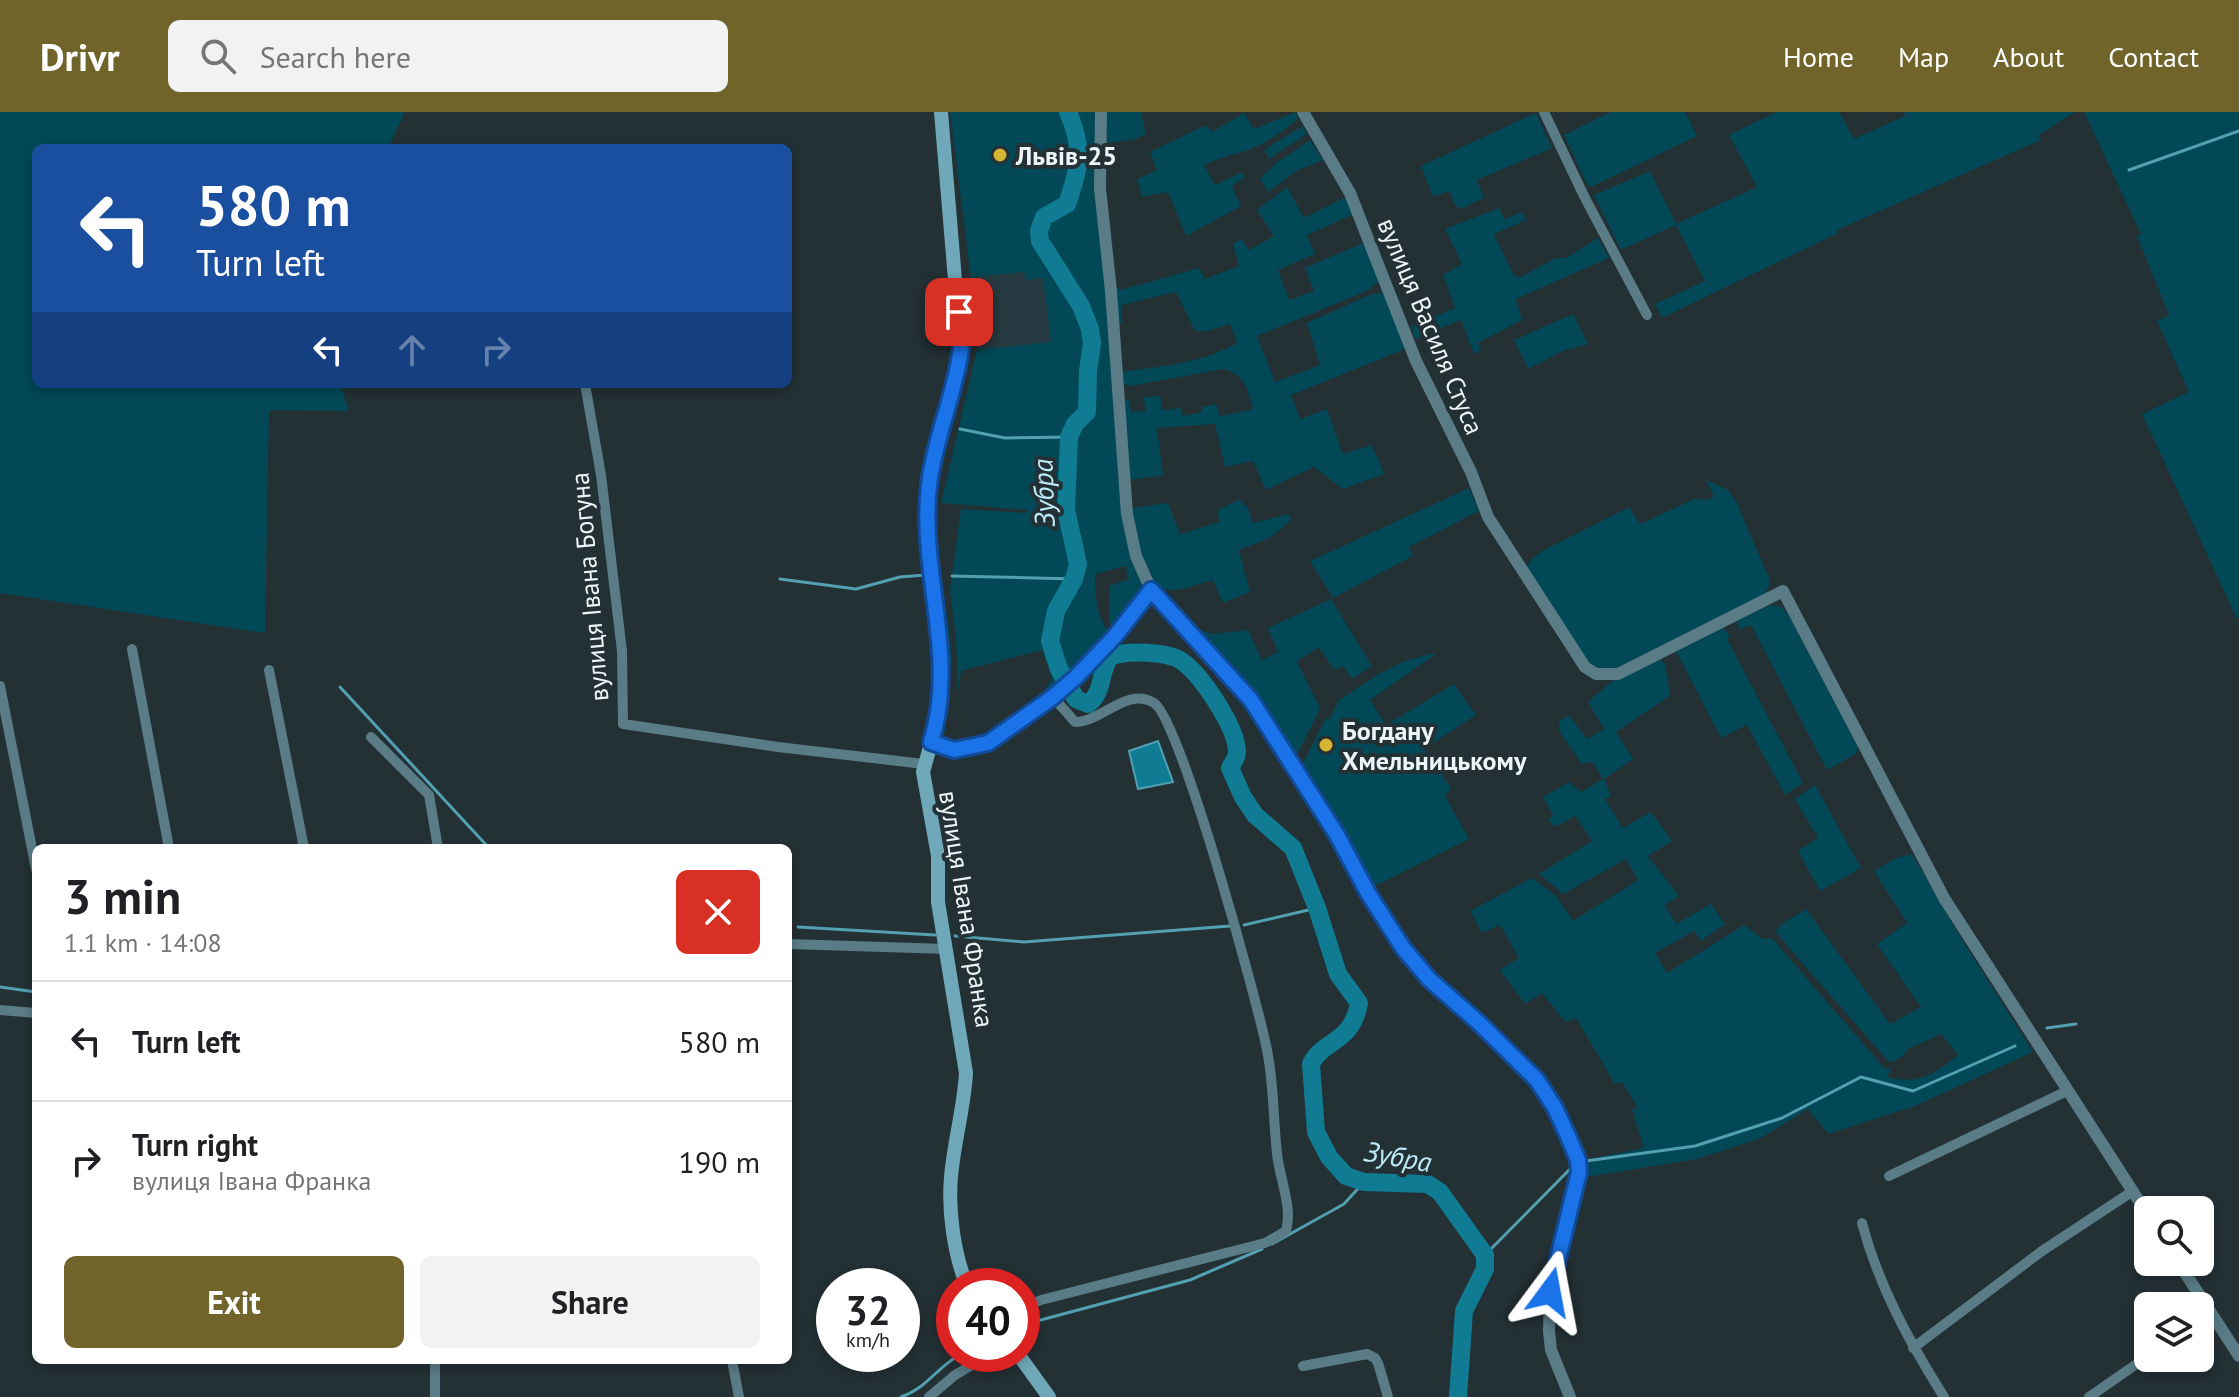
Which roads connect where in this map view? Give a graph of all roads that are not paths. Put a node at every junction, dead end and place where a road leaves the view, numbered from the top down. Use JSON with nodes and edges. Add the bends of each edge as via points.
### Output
{"nodes":[{"id":1,"x":941,"y":112,"type":"edge"},
{"id":2,"x":1101,"y":112,"type":"edge"},
{"id":3,"x":1303,"y":112,"type":"edge"},
{"id":4,"x":1544,"y":112,"type":"edge"},
{"id":5,"x":1647,"y":315,"type":"dead end"},
{"id":6,"x":586,"y":388,"type":"edge"},
{"id":7,"x":1151,"y":590,"type":"junction"},
{"id":8,"x":132,"y":649,"type":"dead end"},
{"id":9,"x":269,"y":670,"type":"dead end"},
{"id":10,"x":0,"y":686,"type":"edge"},
{"id":11,"x":1057,"y":694,"type":"junction"},
{"id":12,"x":371,"y":737,"type":"dead end"},
{"id":13,"x":931,"y":742,"type":"junction"},
{"id":14,"x":924,"y":764,"type":"junction"},
{"id":15,"x":168,"y":844,"type":"edge"},
{"id":16,"x":303,"y":844,"type":"edge"},
{"id":17,"x":437,"y":844,"type":"edge"},
{"id":18,"x":32,"y":849,"type":"edge"},
{"id":19,"x":792,"y":944,"type":"edge"},
{"id":20,"x":947,"y":949,"type":"junction"},
{"id":21,"x":0,"y":1010,"type":"edge"},
{"id":22,"x":32,"y":1013,"type":"edge"},
{"id":23,"x":2067,"y":1091,"type":"junction"},
{"id":24,"x":1889,"y":1176,"type":"dead end"},
{"id":25,"x":2133,"y":1191,"type":"junction"},
{"id":26,"x":2136,"y":1196,"type":"edge"},
{"id":27,"x":1862,"y":1223,"type":"dead end"},
{"id":28,"x":962,"y":1268,"type":"edge"},
{"id":29,"x":1040,"y":1300,"type":"edge"},
{"id":30,"x":2214,"y":1327,"type":"edge"},
{"id":31,"x":1913,"y":1348,"type":"junction"},
{"id":32,"x":2239,"y":1356,"type":"edge"},
{"id":33,"x":435,"y":1364,"type":"edge"},
{"id":34,"x":733,"y":1364,"type":"edge"},
{"id":35,"x":1303,"y":1366,"type":"dead end"},
{"id":36,"x":2134,"y":1366,"type":"edge"},
{"id":37,"x":960,"y":1372,"type":"edge"},
{"id":38,"x":1031,"y":1372,"type":"edge"},
{"id":39,"x":435,"y":1397,"type":"edge"},
{"id":40,"x":739,"y":1397,"type":"edge"},
{"id":41,"x":929,"y":1397,"type":"edge"},
{"id":42,"x":1049,"y":1397,"type":"edge"},
{"id":43,"x":1388,"y":1397,"type":"edge"},
{"id":44,"x":1570,"y":1397,"type":"edge"},
{"id":45,"x":1944,"y":1397,"type":"edge"},
{"id":46,"x":2089,"y":1397,"type":"edge"}],
"edges":[{"from":1,"to":13,"type":"main road","name":"вулиця Івана Франка","via":[[961,344],[929,486],[927,523],[941,670],[940,708]]},
{"from":2,"to":7,"type":"street","via":[[1100,189],[1127,514],[1136,556]]},
{"from":3,"to":23,"type":"street","name":"вулиця Василя Стуса","via":[[1350,193],[1416,361],[1488,517],[1585,667],[1596,674],[1618,674],[1783,591],[1944,898]]},
{"from":4,"to":5,"type":"street"},
{"from":6,"to":14,"type":"street","name":"вулиця Івана Богуна","via":[[622,651],[623,724]]},
{"from":7,"to":11,"type":"street","via":[[1115,636]]},
{"from":7,"to":44,"type":"street","via":[[1251,700],[1403,948],[1453,1003],[1537,1080],[1555,1108],[1579,1172],[1548,1311],[1551,1350]]},
{"from":8,"to":15,"type":"street"},
{"from":9,"to":16,"type":"street"},
{"from":10,"to":18,"type":"street"},
{"from":11,"to":13,"type":"street","via":[[988,743],[954,750]]},
{"from":11,"to":29,"type":"street","via":[[1075,722],[1091,720],[1133,699],[1159,706],[1189,775],[1267,1048],[1289,1216],[1286,1231],[1265,1243]]},
{"from":12,"to":17,"type":"street","via":[[429,795]]},
{"from":13,"to":14,"type":"main road","name":"вулиця Івана Франка"},
{"from":14,"to":20,"type":"main road","name":"вулиця Івана Франка"},
{"from":19,"to":20,"type":"street"},
{"from":20,"to":28,"type":"main road","name":"вулиця Івана Франка","via":[[966,1073],[951,1188]]},
{"from":21,"to":22,"type":"street"},
{"from":23,"to":24,"type":"street"},
{"from":23,"to":25,"type":"street"},
{"from":25,"to":26,"type":"street"},
{"from":25,"to":31,"type":"street","via":[[2042,1251]]},
{"from":27,"to":31,"type":"street","via":[[1886,1297]]},
{"from":30,"to":32,"type":"street"},
{"from":31,"to":45,"type":"street"},
{"from":33,"to":39,"type":"street"},
{"from":34,"to":40,"type":"street"},
{"from":35,"to":43,"type":"street","via":[[1367,1354],[1378,1363]]},
{"from":36,"to":46,"type":"street"},
{"from":37,"to":41,"type":"street"},
{"from":38,"to":42,"type":"main road"}]}
